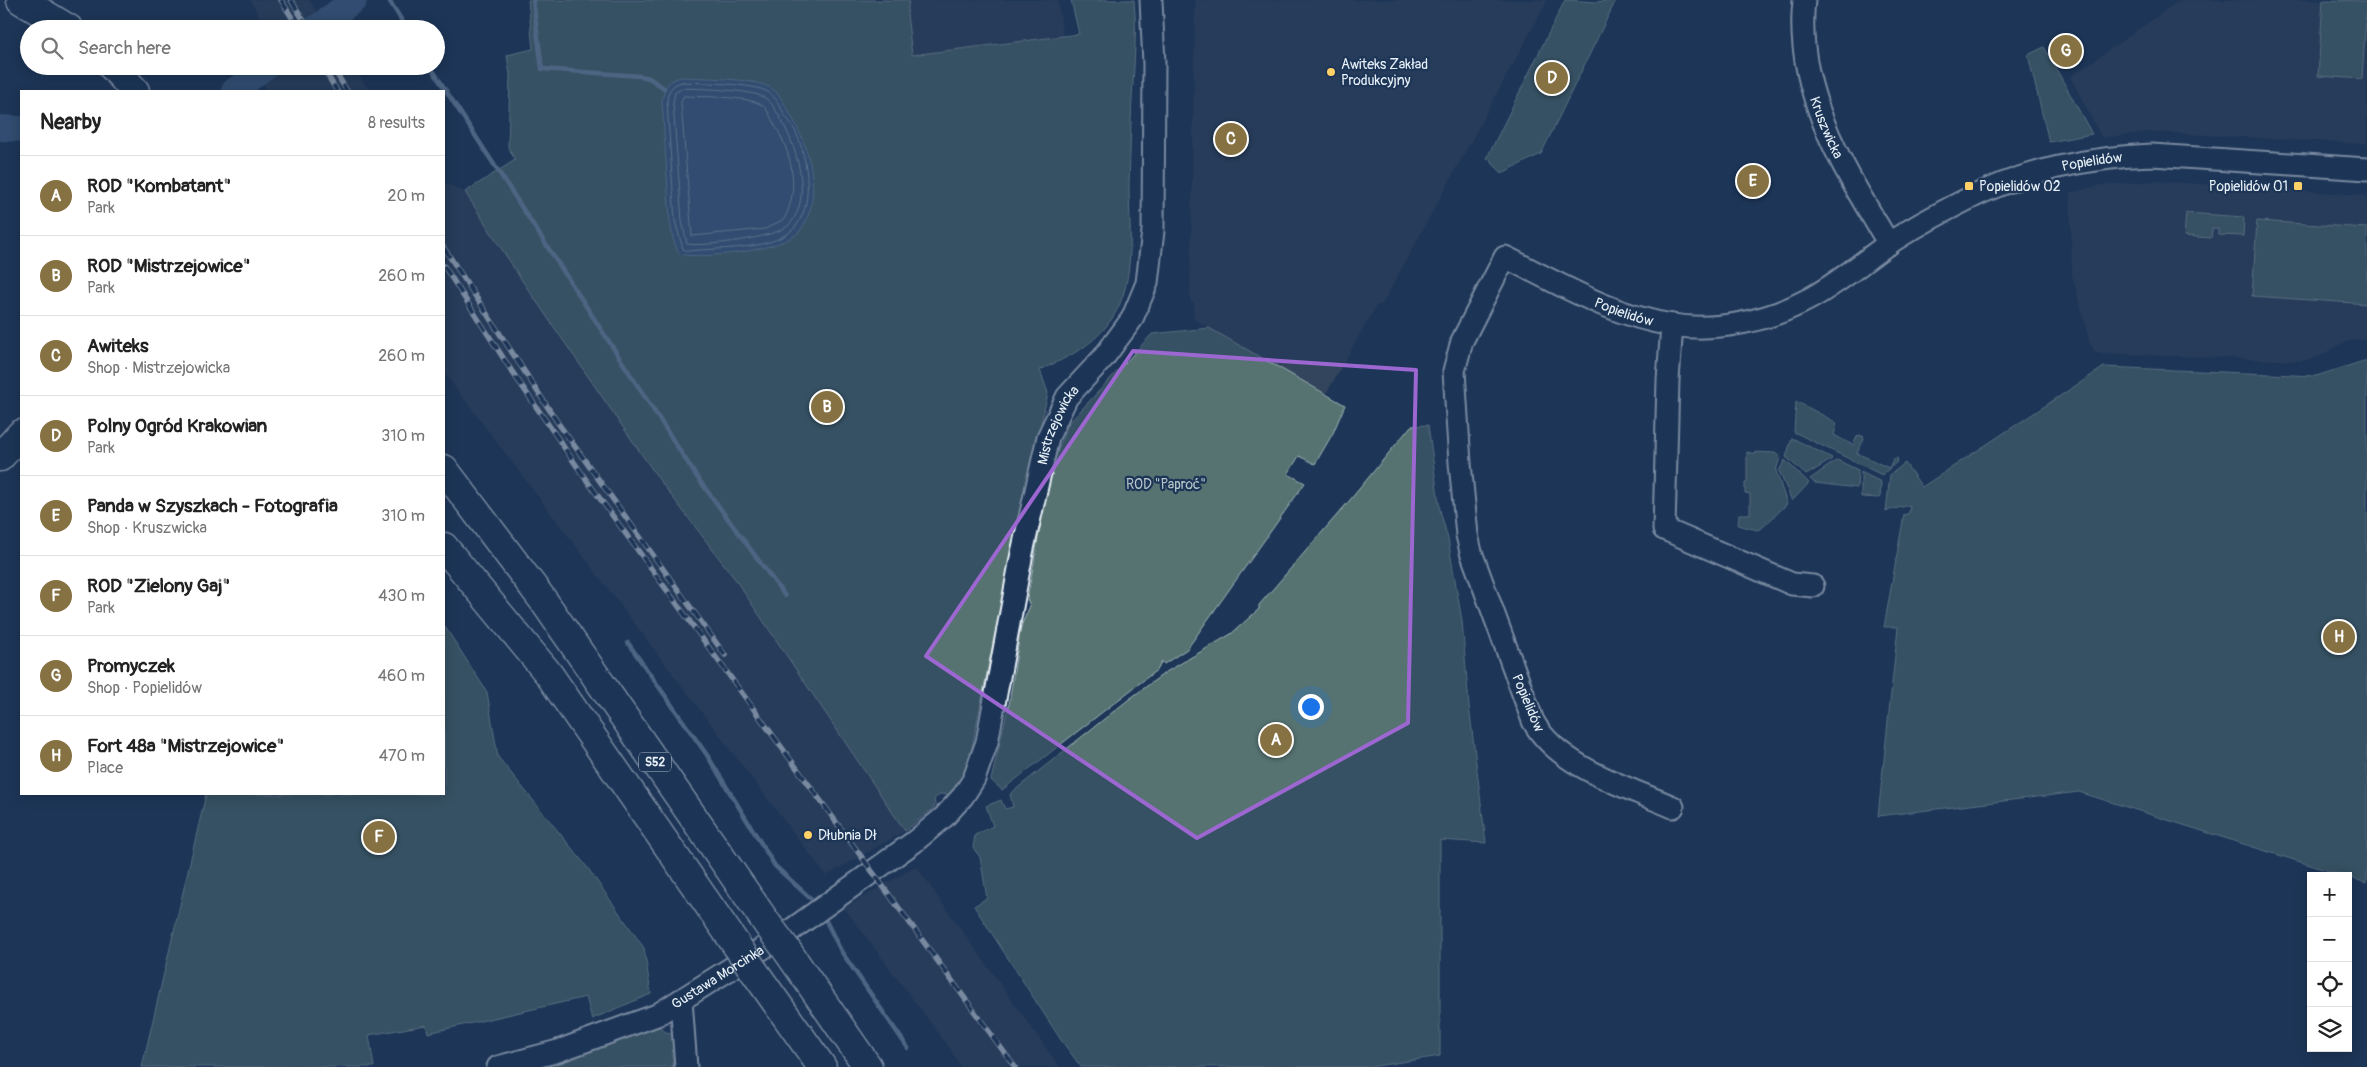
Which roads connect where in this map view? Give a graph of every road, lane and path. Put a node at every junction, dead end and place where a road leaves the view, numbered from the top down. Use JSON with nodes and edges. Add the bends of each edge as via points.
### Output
{"nodes":[{"id":1,"x":21,"y":0,"type":"edge"},
{"id":2,"x":1151,"y":0,"type":"edge"},
{"id":3,"x":1804,"y":0,"type":"edge"},
{"id":4,"x":55,"y":20,"type":"edge"},
{"id":5,"x":120,"y":75,"type":"edge"},
{"id":6,"x":134,"y":90,"type":"edge"},
{"id":7,"x":2367,"y":169,"type":"edge"},
{"id":8,"x":1889,"y":244,"type":"junction"},
{"id":9,"x":1672,"y":325,"type":"junction"},
{"id":10,"x":20,"y":435,"type":"edge"},
{"id":11,"x":0,"y":457,"type":"edge"},
{"id":12,"x":445,"y":470,"type":"edge"},
{"id":13,"x":445,"y":548,"type":"edge"},
{"id":14,"x":1813,"y":586,"type":"dead end"},
{"id":15,"x":1673,"y":807,"type":"dead end"},
{"id":16,"x":914,"y":842,"type":"joint"},
{"id":17,"x":681,"y":1000,"type":"junction"},
{"id":18,"x":498,"y":1067,"type":"edge"},
{"id":19,"x":686,"y":1067,"type":"edge"},
{"id":20,"x":822,"y":1067,"type":"edge"},
{"id":21,"x":868,"y":1067,"type":"edge"}],
"edges":[{"from":1,"to":4,"type":"highway"},
{"from":2,"to":16,"type":"street","name":"Mistrzejowicka","via":[[1153,231],[1147,283],[1132,319],[1104,357],[1067,397],[1051,429],[1030,515],[981,764],[963,796]]},
{"from":3,"to":8,"type":"street","name":"Kruszwicka","via":[[1804,52],[1816,105],[1838,157]]},
{"from":5,"to":6,"type":"highway"},
{"from":7,"to":8,"type":"street","name":"Popielidów","via":[[2128,156],[2065,166],[2005,184],[1967,199]]},
{"from":8,"to":9,"type":"street","name":"Popielidów","via":[[1834,284],[1779,312],[1717,326]]},
{"from":9,"to":14,"type":"street","via":[[1664,529],[1792,584]]},
{"from":9,"to":15,"type":"street","name":"Popielidów","via":[[1634,316],[1598,302],[1505,257],[1462,341],[1455,363],[1453,388],[1471,552],[1532,721],[1543,739],[1566,757]]},
{"from":10,"to":11,"type":"highway"},
{"from":12,"to":21,"type":"highway","number":"S52","bridge":true,"via":[[543,600]]},
{"from":13,"to":20,"type":"highway","number":"S52","bridge":true,"via":[[548,673]]},
{"from":16,"to":17,"type":"street","name":"Gustawa Morcinka","via":[[787,933]]},
{"from":17,"to":18,"type":"street","name":"Gustawa Morcinka","via":[[657,1015],[558,1051]]},
{"from":17,"to":19,"type":"street"}]}
